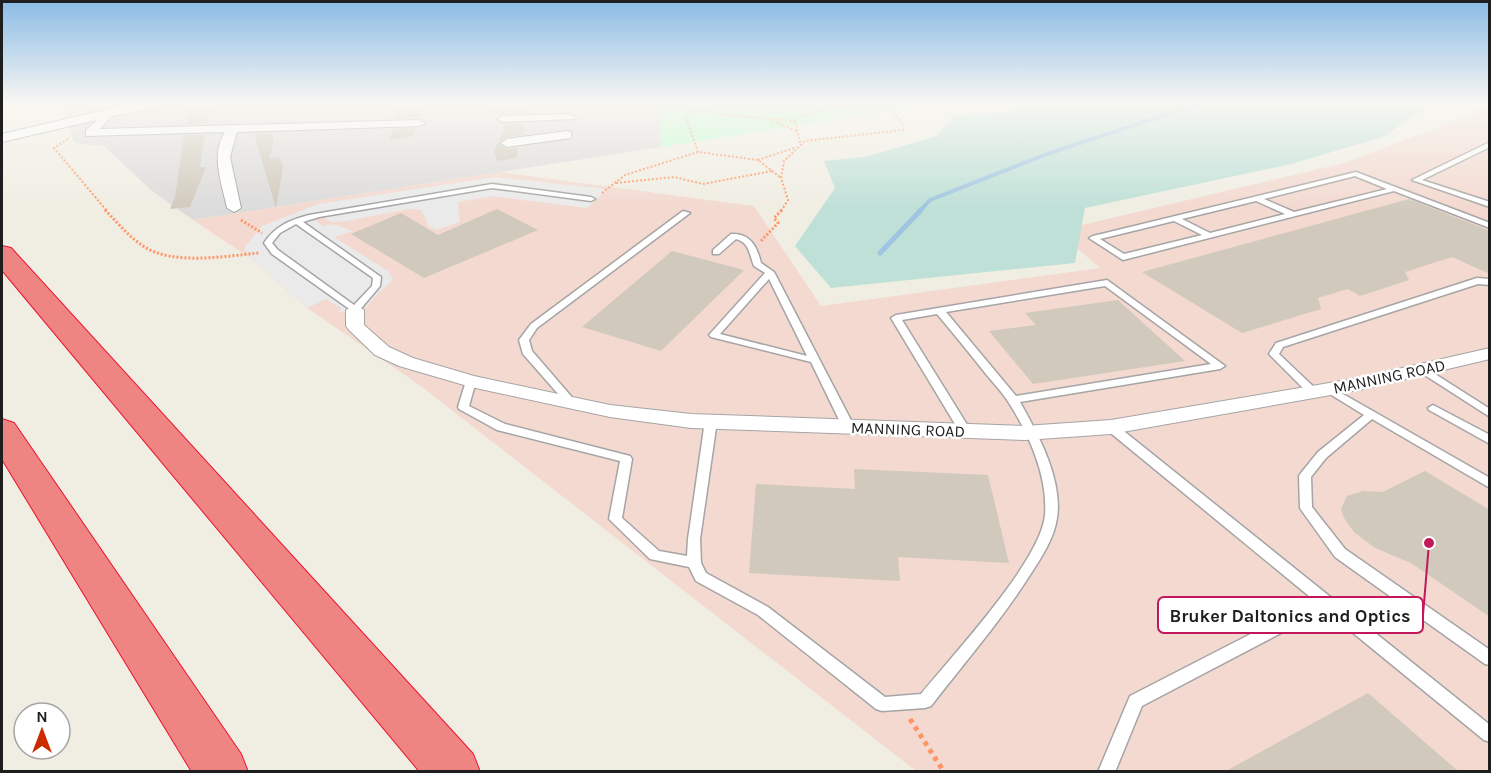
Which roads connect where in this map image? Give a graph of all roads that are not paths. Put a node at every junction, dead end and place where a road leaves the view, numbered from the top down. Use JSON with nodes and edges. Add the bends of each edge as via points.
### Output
{"nodes":[{"id":1,"x":227,"y":138,"type":"edge"},
{"id":2,"x":565,"y":138,"type":"edge"},
{"id":3,"x":507,"y":143,"type":"dead end"},
{"id":4,"x":1490,"y":144,"type":"edge"},
{"id":5,"x":1395,"y":189,"type":"junction"},
{"id":6,"x":1256,"y":198,"type":"junction"},
{"id":7,"x":591,"y":199,"type":"road end"},
{"id":8,"x":1490,"y":205,"type":"edge"},
{"id":9,"x":235,"y":212,"type":"road end"},
{"id":10,"x":686,"y":213,"type":"dead end"},
{"id":11,"x":1292,"y":214,"type":"junction"},
{"id":12,"x":1175,"y":218,"type":"junction"},
{"id":13,"x":297,"y":221,"type":"junction"},
{"id":14,"x":1490,"y":226,"type":"edge"},
{"id":15,"x":1208,"y":236,"type":"junction"},
{"id":16,"x":716,"y":252,"type":"dead end"},
{"id":17,"x":2,"y":254,"type":"edge"},
{"id":18,"x":770,"y":273,"type":"junction"},
{"id":19,"x":1490,"y":282,"type":"edge"},
{"id":20,"x":355,"y":310,"type":"junction"},
{"id":21,"x":939,"y":310,"type":"junction"},
{"id":22,"x":1490,"y":353,"type":"edge"},
{"id":23,"x":813,"y":360,"type":"junction"},
{"id":24,"x":1424,"y":370,"type":"junction"},
{"id":25,"x":471,"y":381,"type":"junction"},
{"id":26,"x":1321,"y":390,"type":"junction"},
{"id":27,"x":1013,"y":400,"type":"junction"},
{"id":28,"x":571,"y":402,"type":"junction"},
{"id":29,"x":1433,"y":408,"type":"dead end"},
{"id":30,"x":1372,"y":414,"type":"junction"},
{"id":31,"x":1490,"y":414,"type":"edge"},
{"id":32,"x":711,"y":421,"type":"junction"},
{"id":33,"x":848,"y":426,"type":"junction"},
{"id":34,"x":1111,"y":427,"type":"junction"},
{"id":35,"x":965,"y":430,"type":"junction"},
{"id":36,"x":2,"y":431,"type":"edge"},
{"id":37,"x":1032,"y":433,"type":"junction"},
{"id":38,"x":1490,"y":440,"type":"edge"},
{"id":39,"x":1490,"y":484,"type":"edge"},
{"id":40,"x":694,"y":563,"type":"junction"},
{"id":41,"x":1326,"y":603,"type":"junction"},
{"id":42,"x":1490,"y":659,"type":"edge"},
{"id":43,"x":1490,"y":735,"type":"edge"},
{"id":44,"x":222,"y":771,"type":"edge"},
{"id":45,"x":454,"y":771,"type":"edge"},
{"id":46,"x":1106,"y":771,"type":"edge"}],
"edges":[{"from":1,"to":9,"type":"street","via":[[224,164]]},
{"from":2,"to":3,"type":"street"},
{"from":4,"to":8,"type":"lane","via":[[1416,180]]},
{"from":5,"to":6,"type":"lane","via":[[1356,174]]},
{"from":5,"to":11,"type":"lane"},
{"from":5,"to":14,"type":"lane"},
{"from":6,"to":11,"type":"lane"},
{"from":6,"to":12,"type":"lane"},
{"from":7,"to":13,"type":"lane","via":[[492,186]]},
{"from":10,"to":28,"type":"lane","via":[[534,326],[524,340],[527,352]]},
{"from":11,"to":15,"type":"lane"},
{"from":12,"to":15,"type":"lane"},
{"from":12,"to":15,"type":"lane","via":[[1094,238],[1123,257]]},
{"from":13,"to":20,"type":"lane","via":[[377,277],[376,286]]},
{"from":13,"to":20,"type":"lane","via":[[268,243]]},
{"from":16,"to":18,"type":"lane","via":[[734,236],[745,237],[754,247],[757,264]]},
{"from":17,"to":45,"type":"highway"},
{"from":18,"to":23,"type":"lane"},
{"from":18,"to":23,"type":"lane","via":[[714,335]]},
{"from":19,"to":26,"type":"lane","via":[[1467,284],[1279,345],[1274,354]]},
{"from":20,"to":25,"type":"street","name":"MANNING ROAD","via":[[355,326],[382,351]]},
{"from":21,"to":27,"type":"lane"},
{"from":21,"to":27,"type":"lane","via":[[1107,283],[1220,366]]},
{"from":21,"to":35,"type":"lane","via":[[896,318]]},
{"from":22,"to":24,"type":"street","name":"MANNING ROAD"},
{"from":23,"to":33,"type":"lane"},
{"from":24,"to":26,"type":"street","name":"MANNING ROAD"},
{"from":24,"to":31,"type":"lane"},
{"from":25,"to":28,"type":"street","name":"MANNING ROAD"},
{"from":25,"to":40,"type":"lane","via":[[463,407],[501,427],[626,459],[615,519],[655,555]]},
{"from":26,"to":30,"type":"lane"},
{"from":26,"to":34,"type":"street","name":"MANNING ROAD"},
{"from":27,"to":37,"type":"lane"},
{"from":28,"to":32,"type":"street","name":"MANNING ROAD","via":[[651,417]]},
{"from":29,"to":38,"type":"lane"},
{"from":30,"to":39,"type":"lane"},
{"from":30,"to":42,"type":"lane","via":[[1322,455],[1305,476],[1306,508],[1340,553]]},
{"from":32,"to":33,"type":"street","name":"MANNING ROAD"},
{"from":32,"to":40,"type":"lane"},
{"from":33,"to":35,"type":"street","name":"MANNING ROAD"},
{"from":34,"to":37,"type":"street","name":"MANNING ROAD"},
{"from":34,"to":41,"type":"lane"},
{"from":35,"to":37,"type":"street","name":"MANNING ROAD"},
{"from":36,"to":44,"type":"highway"},
{"from":37,"to":40,"type":"lane","via":[[1048,481],[1051,518],[1035,560],[924,701],[882,704],[763,611],[701,577]]},
{"from":41,"to":43,"type":"lane"},
{"from":41,"to":46,"type":"lane","via":[[1136,701]]}]}
